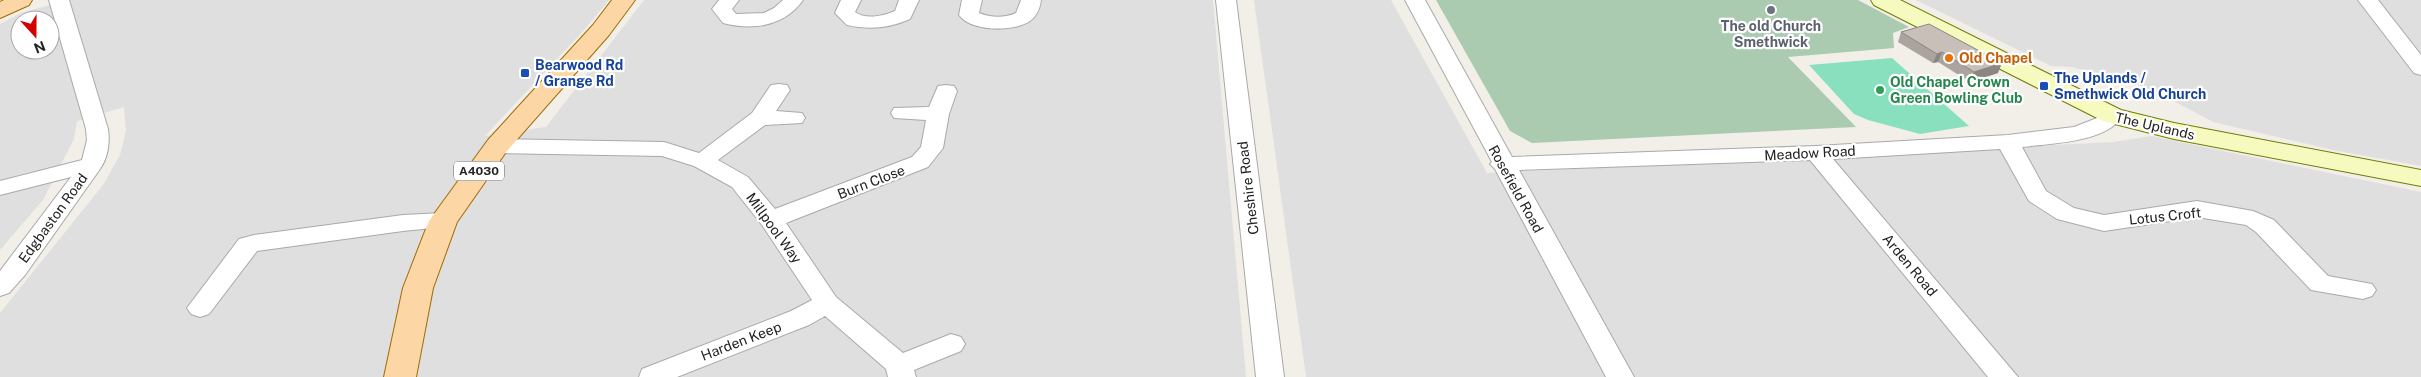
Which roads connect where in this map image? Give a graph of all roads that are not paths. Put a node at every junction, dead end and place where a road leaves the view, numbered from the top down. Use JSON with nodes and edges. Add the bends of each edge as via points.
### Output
{"nodes":[{"id":1,"x":22,"y":0,"type":"edge"},
{"id":2,"x":42,"y":0,"type":"edge"},
{"id":3,"x":59,"y":0,"type":"edge"},
{"id":4,"x":624,"y":0,"type":"edge"},
{"id":5,"x":729,"y":0,"type":"edge"},
{"id":6,"x":793,"y":0,"type":"edge"},
{"id":7,"x":851,"y":0,"type":"edge"},
{"id":8,"x":909,"y":0,"type":"edge"},
{"id":9,"x":972,"y":0,"type":"edge"},
{"id":10,"x":1031,"y":0,"type":"edge"},
{"id":11,"x":1226,"y":0,"type":"edge"},
{"id":12,"x":1414,"y":0,"type":"edge"},
{"id":13,"x":1882,"y":0,"type":"edge"},
{"id":14,"x":2368,"y":0,"type":"edge"},
{"id":15,"x":0,"y":11,"type":"edge"},
{"id":16,"x":2421,"y":69,"type":"edge"},
{"id":17,"x":778,"y":90,"type":"dead end"},
{"id":18,"x":946,"y":90,"type":"dead end"},
{"id":19,"x":902,"y":112,"type":"dead end"},
{"id":20,"x":938,"y":114,"type":"junction"},
{"id":21,"x":2112,"y":116,"type":"junction"},
{"id":22,"x":760,"y":118,"type":"junction"},
{"id":23,"x":794,"y":118,"type":"dead end"},
{"id":24,"x":2008,"y":142,"type":"junction"},
{"id":25,"x":497,"y":146,"type":"junction"},
{"id":26,"x":1816,"y":153,"type":"junction"},
{"id":27,"x":702,"y":160,"type":"junction"},
{"id":28,"x":92,"y":164,"type":"junction"},
{"id":29,"x":1502,"y":164,"type":"junction"},
{"id":30,"x":2421,"y":178,"type":"edge"},
{"id":31,"x":0,"y":188,"type":"edge"},
{"id":32,"x":771,"y":220,"type":"junction"},
{"id":33,"x":443,"y":222,"type":"junction"},
{"id":34,"x":0,"y":287,"type":"edge"},
{"id":35,"x":2363,"y":290,"type":"dead end"},
{"id":36,"x":827,"y":303,"type":"junction"},
{"id":37,"x":200,"y":308,"type":"dead end"},
{"id":38,"x":951,"y":344,"type":"dead end"},
{"id":39,"x":900,"y":371,"type":"edge"},
{"id":40,"x":652,"y":376,"type":"dead end"},
{"id":41,"x":400,"y":377,"type":"edge"},
{"id":42,"x":1270,"y":377,"type":"edge"},
{"id":43,"x":1620,"y":377,"type":"edge"},
{"id":44,"x":2004,"y":377,"type":"edge"}],
"edges":[{"from":1,"to":2,"type":"main road"},
{"from":1,"to":15,"type":"main road"},
{"from":3,"to":28,"type":"street","name":"Edgbaston Road","via":[[97,129],[98,140]]},
{"from":4,"to":25,"type":"main road","number":"A4030"},
{"from":5,"to":6,"type":"street","via":[[722,9],[730,20],[750,21],[770,18],[788,10]]},
{"from":7,"to":8,"type":"street","via":[[845,13],[854,21],[875,22],[903,15]]},
{"from":9,"to":10,"type":"street","via":[[969,15],[976,20],[996,23],[1023,18],[1029,11]]},
{"from":11,"to":42,"type":"street","name":"Cheshire Road"},
{"from":12,"to":29,"type":"street","name":"Rosefield Road"},
{"from":13,"to":21,"type":"street","name":"The Uplands"},
{"from":14,"to":16,"type":"street"},
{"from":17,"to":22,"type":"street"},
{"from":18,"to":20,"type":"street","name":"Burn Close"},
{"from":19,"to":20,"type":"street"},
{"from":20,"to":32,"type":"street","name":"Burn Close","via":[[932,148],[920,162]]},
{"from":21,"to":24,"type":"street","name":"Meadow Road","via":[[2105,123],[2078,133]]},
{"from":21,"to":30,"type":"street","name":"The Uplands","via":[[2174,131]]},
{"from":22,"to":23,"type":"street"},
{"from":22,"to":27,"type":"street"},
{"from":24,"to":26,"type":"street","name":"Meadow Road"},
{"from":24,"to":35,"type":"street","name":"Lotus Croft","via":[[2037,196],[2066,214],[2104,223],[2197,210],[2254,219],[2265,226],[2320,284]]},
{"from":25,"to":27,"type":"street","name":"Millpool Way","via":[[664,149]]},
{"from":25,"to":33,"type":"main road","number":"A4030"},
{"from":26,"to":29,"type":"street","name":"Meadow Road"},
{"from":26,"to":44,"type":"street","name":"Arden Road"},
{"from":27,"to":32,"type":"street","name":"Millpool Way","via":[[740,182]]},
{"from":28,"to":31,"type":"street"},
{"from":28,"to":34,"type":"street","name":"Edgbaston Road"},
{"from":29,"to":43,"type":"street","name":"Rosefield Road"},
{"from":32,"to":36,"type":"street","name":"Millpool Way"},
{"from":33,"to":37,"type":"street","via":[[403,224],[248,245]]},
{"from":33,"to":41,"type":"main road","number":"A4030","via":[[418,288]]},
{"from":36,"to":39,"type":"street","name":"Millpool Way"},
{"from":36,"to":40,"type":"street","name":"Harden Keep","via":[[800,318]]},
{"from":38,"to":39,"type":"street","name":"Millpool Way"}]}
